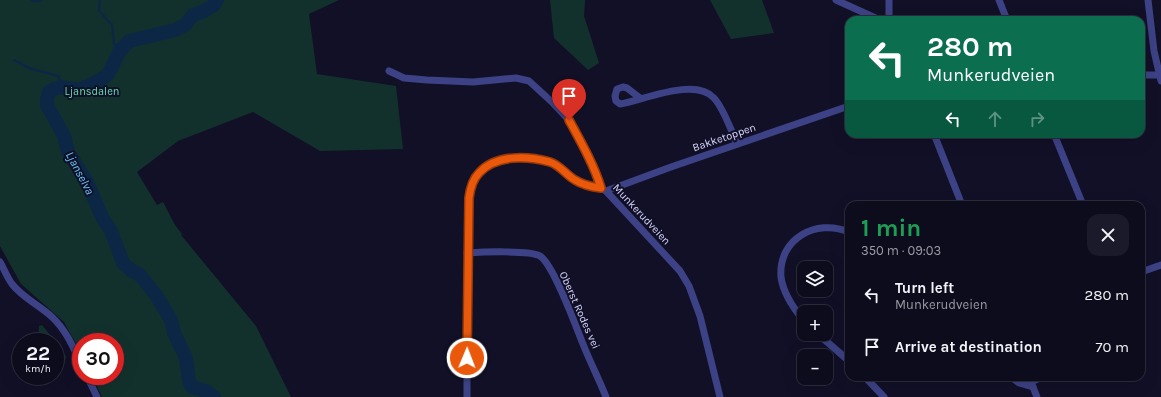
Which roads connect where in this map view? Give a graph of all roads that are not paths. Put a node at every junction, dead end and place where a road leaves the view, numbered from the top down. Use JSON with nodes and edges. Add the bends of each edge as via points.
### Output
{"nodes":[{"id":1,"x":836,"y":0,"type":"edge"},
{"id":2,"x":890,"y":0,"type":"edge"},
{"id":3,"x":999,"y":0,"type":"edge"},
{"id":4,"x":1148,"y":0,"type":"edge"},
{"id":5,"x":871,"y":16,"type":"edge"},
{"id":6,"x":889,"y":16,"type":"edge"},
{"id":7,"x":1005,"y":16,"type":"edge"},
{"id":8,"x":389,"y":71,"type":"dead end"},
{"id":9,"x":1145,"y":76,"type":"edge"},
{"id":10,"x":1160,"y":78,"type":"edge"},
{"id":11,"x":640,"y":98,"type":"dead end"},
{"id":12,"x":845,"y":107,"type":"edge"},
{"id":13,"x":936,"y":138,"type":"edge"},
{"id":14,"x":1056,"y":138,"type":"edge"},
{"id":15,"x":737,"y":144,"type":"junction"},
{"id":16,"x":604,"y":190,"type":"junction"},
{"id":17,"x":960,"y":201,"type":"edge"},
{"id":18,"x":1081,"y":201,"type":"edge"},
{"id":19,"x":845,"y":231,"type":"edge"},
{"id":20,"x":468,"y":253,"type":"junction"},
{"id":21,"x":0,"y":262,"type":"edge"},
{"id":22,"x":1161,"y":265,"type":"edge"},
{"id":23,"x":1145,"y":271,"type":"edge"},
{"id":24,"x":797,"y":311,"type":"edge"},
{"id":25,"x":826,"y":341,"type":"edge"},
{"id":26,"x":72,"y":346,"type":"edge"},
{"id":27,"x":845,"y":358,"type":"edge"},
{"id":28,"x":870,"y":381,"type":"edge"},
{"id":29,"x":1017,"y":381,"type":"edge"},
{"id":30,"x":1031,"y":382,"type":"edge"},
{"id":31,"x":91,"y":385,"type":"edge"},
{"id":32,"x":97,"y":397,"type":"edge"},
{"id":33,"x":467,"y":397,"type":"edge"},
{"id":34,"x":606,"y":397,"type":"edge"},
{"id":35,"x":720,"y":397,"type":"edge"},
{"id":36,"x":884,"y":397,"type":"edge"},
{"id":37,"x":1037,"y":397,"type":"edge"}],
"edges":[{"from":1,"to":5,"type":"street"},
{"from":2,"to":6,"type":"street"},
{"from":3,"to":7,"type":"street"},
{"from":4,"to":10,"type":"street"},
{"from":8,"to":16,"type":"street","name":"Munkerudveien","via":[[404,78],[427,80],[473,82],[516,78],[529,81],[569,120]]},
{"from":9,"to":10,"type":"street"},
{"from":11,"to":15,"type":"street","via":[[678,90],[706,92],[720,106]]},
{"from":12,"to":15,"type":"street","name":"Bakketoppen"},
{"from":13,"to":17,"type":"street"},
{"from":14,"to":18,"type":"street"},
{"from":15,"to":16,"type":"street","name":"Bakketoppen"},
{"from":16,"to":20,"type":"street","via":[[574,180],[550,162],[517,158],[490,164],[479,173],[470,192]]},
{"from":16,"to":35,"type":"street","name":"Munkerudveien","via":[[680,271],[689,286],[700,316]]},
{"from":19,"to":24,"type":"street","via":[[816,228],[796,238],[784,256],[781,271],[784,288]]},
{"from":20,"to":33,"type":"street"},
{"from":20,"to":34,"type":"street","name":"Oberst Rodes vei","via":[[528,253],[541,257],[548,265],[572,314]]},
{"from":21,"to":26,"type":"street","via":[[11,283],[48,313]]},
{"from":22,"to":23,"type":"street"},
{"from":25,"to":27,"type":"street"},
{"from":28,"to":36,"type":"street"},
{"from":29,"to":30,"type":"street"},
{"from":30,"to":37,"type":"street"},
{"from":31,"to":32,"type":"street"}]}
